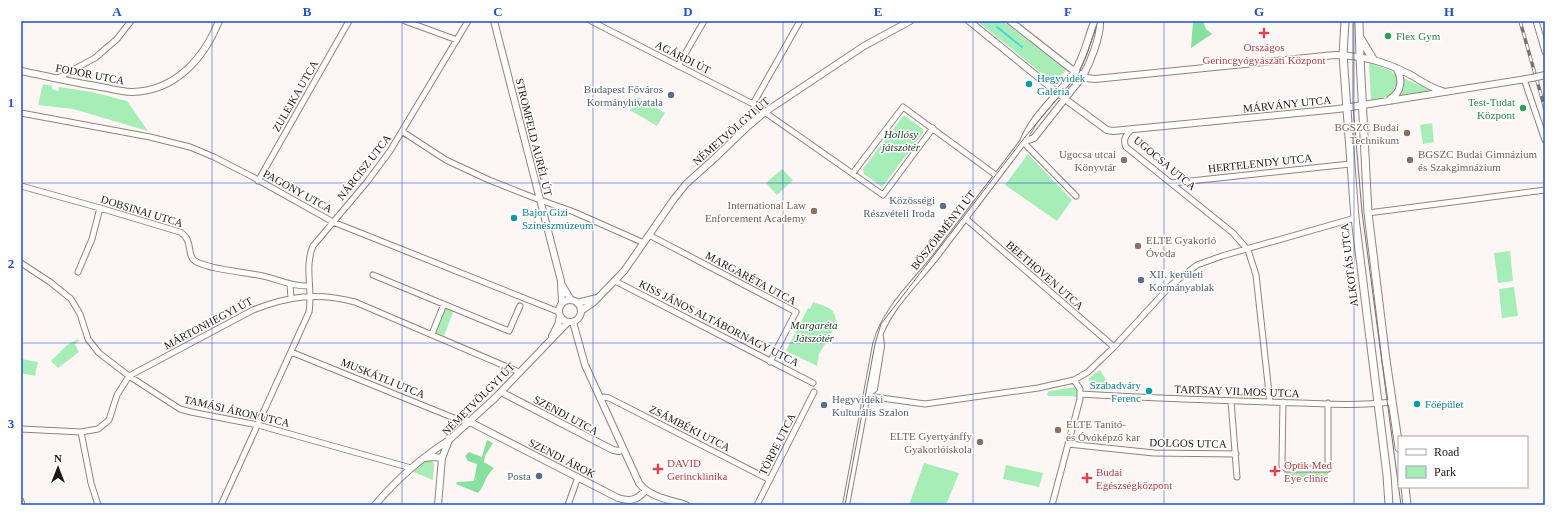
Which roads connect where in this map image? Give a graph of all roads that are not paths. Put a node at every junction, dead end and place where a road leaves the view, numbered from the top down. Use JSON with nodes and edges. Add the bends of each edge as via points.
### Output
{"nodes":[{"id":1,"x":131,"y":21,"type":"edge"},
{"id":2,"x":219,"y":21,"type":"edge"},
{"id":3,"x":349,"y":21,"type":"edge"},
{"id":4,"x":405,"y":21,"type":"edge"},
{"id":5,"x":468,"y":21,"type":"edge"},
{"id":6,"x":494,"y":21,"type":"edge"},
{"id":7,"x":591,"y":21,"type":"edge"},
{"id":8,"x":704,"y":21,"type":"edge"},
{"id":9,"x":800,"y":21,"type":"edge"},
{"id":10,"x":910,"y":21,"type":"edge"},
{"id":11,"x":969,"y":21,"type":"edge"},
{"id":12,"x":1010,"y":21,"type":"edge"},
{"id":13,"x":1099,"y":21,"type":"edge"},
{"id":14,"x":1344,"y":21,"type":"edge"},
{"id":15,"x":1360,"y":21,"type":"edge"},
{"id":16,"x":1536,"y":21,"type":"edge"},
{"id":17,"x":1359,"y":36,"type":"junction"},
{"id":18,"x":457,"y":40,"type":"junction"},
{"id":19,"x":1545,"y":52,"type":"edge"},
{"id":20,"x":1343,"y":55,"type":"junction"},
{"id":21,"x":1360,"y":58,"type":"junction"},
{"id":22,"x":1373,"y":59,"type":"junction"},
{"id":23,"x":678,"y":66,"type":"junction"},
{"id":24,"x":1396,"y":68,"type":"junction"},
{"id":25,"x":21,"y":71,"type":"edge"},
{"id":26,"x":1079,"y":74,"type":"junction"},
{"id":27,"x":1545,"y":75,"type":"edge"},
{"id":28,"x":58,"y":78,"type":"junction"},
{"id":29,"x":1524,"y":79,"type":"junction"},
{"id":30,"x":1443,"y":91,"type":"junction"},
{"id":31,"x":1061,"y":96,"type":"junction"},
{"id":32,"x":1389,"y":100,"type":"junction"},
{"id":33,"x":753,"y":104,"type":"junction"},
{"id":34,"x":1362,"y":105,"type":"junction"},
{"id":35,"x":1346,"y":107,"type":"junction"},
{"id":36,"x":765,"y":112,"type":"junction"},
{"id":37,"x":21,"y":113,"type":"edge"},
{"id":38,"x":932,"y":128,"type":"junction"},
{"id":39,"x":1132,"y":129,"type":"junction"},
{"id":40,"x":403,"y":132,"type":"junction"},
{"id":41,"x":1545,"y":140,"type":"edge"},
{"id":42,"x":1023,"y":142,"type":"junction"},
{"id":43,"x":1350,"y":164,"type":"junction"},
{"id":44,"x":853,"y":173,"type":"junction"},
{"id":45,"x":997,"y":176,"type":"junction"},
{"id":46,"x":258,"y":181,"type":"junction"},
{"id":47,"x":1172,"y":183,"type":"junction"},
{"id":48,"x":21,"y":186,"type":"edge"},
{"id":49,"x":1545,"y":190,"type":"edge"},
{"id":50,"x":1076,"y":196,"type":"dead end"},
{"id":51,"x":539,"y":199,"type":"junction"},
{"id":52,"x":100,"y":208,"type":"junction"},
{"id":53,"x":1368,"y":214,"type":"junction"},
{"id":54,"x":965,"y":218,"type":"junction"},
{"id":55,"x":1355,"y":218,"type":"junction"},
{"id":56,"x":333,"y":222,"type":"junction"},
{"id":57,"x":649,"y":235,"type":"junction"},
{"id":58,"x":644,"y":243,"type":"junction"},
{"id":59,"x":1248,"y":250,"type":"junction"},
{"id":60,"x":21,"y":263,"type":"edge"},
{"id":61,"x":78,"y":272,"type":"dead end"},
{"id":62,"x":373,"y":275,"type":"dead end"},
{"id":63,"x":560,"y":281,"type":"junction"},
{"id":64,"x":615,"y":281,"type":"junction"},
{"id":65,"x":290,"y":285,"type":"junction"},
{"id":66,"x":309,"y":286,"type":"junction"},
{"id":67,"x":310,"y":296,"type":"junction"},
{"id":68,"x":600,"y":296,"type":"junction"},
{"id":69,"x":291,"y":298,"type":"junction"},
{"id":70,"x":574,"y":302,"type":"junction"},
{"id":71,"x":562,"y":303,"type":"junction"},
{"id":72,"x":444,"y":304,"type":"junction"},
{"id":73,"x":520,"y":306,"type":"dead end"},
{"id":74,"x":581,"y":312,"type":"junction"},
{"id":75,"x":559,"y":314,"type":"junction"},
{"id":76,"x":571,"y":322,"type":"junction"},
{"id":77,"x":432,"y":334,"type":"junction"},
{"id":78,"x":549,"y":341,"type":"junction"},
{"id":79,"x":1114,"y":347,"type":"junction"},
{"id":80,"x":291,"y":352,"type":"junction"},
{"id":81,"x":770,"y":362,"type":"junction"},
{"id":82,"x":519,"y":372,"type":"junction"},
{"id":83,"x":130,"y":376,"type":"junction"},
{"id":84,"x":1074,"y":380,"type":"junction"},
{"id":85,"x":812,"y":383,"type":"dead end"},
{"id":86,"x":501,"y":392,"type":"junction"},
{"id":87,"x":814,"y":392,"type":"dead end"},
{"id":88,"x":1081,"y":394,"type":"junction"},
{"id":89,"x":867,"y":396,"type":"junction"},
{"id":90,"x":600,"y":399,"type":"junction"},
{"id":91,"x":1231,"y":401,"type":"junction"},
{"id":92,"x":1270,"y":402,"type":"junction"},
{"id":93,"x":1283,"y":402,"type":"junction"},
{"id":94,"x":1392,"y":402,"type":"junction"},
{"id":95,"x":1328,"y":403,"type":"junction"},
{"id":96,"x":1378,"y":404,"type":"junction"},
{"id":97,"x":468,"y":422,"type":"junction"},
{"id":98,"x":258,"y":425,"type":"junction"},
{"id":99,"x":21,"y":429,"type":"edge"},
{"id":100,"x":81,"y":432,"type":"junction"},
{"id":101,"x":448,"y":440,"type":"junction"},
{"id":102,"x":1398,"y":441,"type":"edge"},
{"id":103,"x":1068,"y":444,"type":"junction"},
{"id":104,"x":623,"y":449,"type":"junction"},
{"id":105,"x":1236,"y":454,"type":"junction"},
{"id":106,"x":422,"y":458,"type":"junction"},
{"id":107,"x":442,"y":458,"type":"junction"},
{"id":108,"x":410,"y":468,"type":"junction"},
{"id":109,"x":1236,"y":477,"type":"dead end"},
{"id":110,"x":578,"y":478,"type":"junction"},
{"id":111,"x":770,"y":480,"type":"junction"},
{"id":112,"x":1405,"y":488,"type":"edge"},
{"id":113,"x":646,"y":490,"type":"junction"},
{"id":114,"x":21,"y":502,"type":"edge"},
{"id":115,"x":22,"y":505,"type":"edge"},
{"id":116,"x":98,"y":505,"type":"edge"},
{"id":117,"x":221,"y":505,"type":"edge"},
{"id":118,"x":375,"y":505,"type":"edge"},
{"id":119,"x":438,"y":505,"type":"edge"},
{"id":120,"x":568,"y":505,"type":"edge"},
{"id":121,"x":686,"y":505,"type":"edge"},
{"id":122,"x":757,"y":505,"type":"edge"},
{"id":123,"x":846,"y":505,"type":"edge"},
{"id":124,"x":1052,"y":505,"type":"edge"},
{"id":125,"x":1389,"y":505,"type":"edge"},
{"id":126,"x":1407,"y":505,"type":"edge"}],
"edges":[{"from":1,"to":28,"type":"street","via":[[117,39],[95,58]]},
{"from":2,"to":28,"type":"street","name":"FODOR UTCA","via":[[204,51],[191,66],[160,86],[142,91],[126,91]]},
{"from":3,"to":46,"type":"street","name":"ZULEJKA UTCA"},
{"from":4,"to":18,"type":"street"},
{"from":5,"to":18,"type":"street","name":"NÁRCISZ UTCA"},
{"from":6,"to":51,"type":"street","name":"STROMFELD AURÉL ÚT"},
{"from":7,"to":23,"type":"street","name":"AGÁRDI ÚT"},
{"from":8,"to":23,"type":"street"},
{"from":9,"to":33,"type":"street"},
{"from":10,"to":36,"type":"street","name":"NÉMETVÖLGYI ÚT","via":[[864,46]]},
{"from":11,"to":31,"type":"street","name":"UGOCSA UTCA"},
{"from":12,"to":26,"type":"street"},
{"from":13,"to":26,"type":"street","name":"BÖSZÖRMÉNYI ÚT","via":[[1093,25]]},
{"from":13,"to":26,"type":"street","name":"BÖSZÖRMÉNYI ÚT","via":[[1101,28],[1087,69]]},
{"from":14,"to":20,"type":"main road","name":"ALKOTÁS UTCA"},
{"from":15,"to":17,"type":"main road"},
{"from":16,"to":19,"type":"street"},
{"from":17,"to":21,"type":"main road"},
{"from":17,"to":22,"type":"main road"},
{"from":18,"to":40,"type":"street","name":"NÁRCISZ UTCA"},
{"from":20,"to":21,"type":"street"},
{"from":20,"to":26,"type":"street","via":[[1096,79]]},
{"from":20,"to":35,"type":"main road","name":"ALKOTÁS UTCA"},
{"from":21,"to":22,"type":"street"},
{"from":21,"to":34,"type":"main road"},
{"from":22,"to":24,"type":"street"},
{"from":23,"to":33,"type":"street","name":"AGÁRDI ÚT"},
{"from":24,"to":30,"type":"street"},
{"from":24,"to":32,"type":"street","via":[[1400,77],[1400,87],[1395,97]]},
{"from":25,"to":28,"type":"street","name":"FODOR UTCA"},
{"from":26,"to":31,"type":"street","name":"BÖSZÖRMÉNYI ÚT"},
{"from":26,"to":31,"type":"street","name":"BÖSZÖRMÉNYI ÚT"},
{"from":27,"to":29,"type":"street","name":"MÁRVÁNY UTCA","bridge":true},
{"from":29,"to":30,"type":"street","name":"MÁRVÁNY UTCA"},
{"from":29,"to":41,"type":"street"},
{"from":30,"to":32,"type":"street","name":"MÁRVÁNY UTCA"},
{"from":31,"to":39,"type":"street","name":"UGOCSA UTCA","via":[[1107,130]]},
{"from":31,"to":42,"type":"street","name":"BÖSZÖRMÉNYI ÚT","via":[[1029,128]]},
{"from":31,"to":42,"type":"street","name":"BÖSZÖRMÉNYI ÚT","via":[[1034,138]]},
{"from":32,"to":34,"type":"street","name":"MÁRVÁNY UTCA"},
{"from":33,"to":36,"type":"street","name":"AGÁRDI ÚT"},
{"from":34,"to":35,"type":"street","name":"MÁRVÁNY UTCA"},
{"from":34,"to":53,"type":"main road"},
{"from":35,"to":39,"type":"street","name":"MÁRVÁNY UTCA"},
{"from":35,"to":43,"type":"main road","name":"ALKOTÁS UTCA"},
{"from":36,"to":44,"type":"street","name":"AGÁRDI ÚT"},
{"from":36,"to":57,"type":"street","name":"NÉMETVÖLGYI ÚT","via":[[686,184]]},
{"from":37,"to":46,"type":"street","name":"PAGONY UTCA","via":[[164,140],[214,157]]},
{"from":38,"to":44,"type":"street","via":[[903,107]]},
{"from":38,"to":44,"type":"street","name":"AGÁRDI ÚT","via":[[883,195]]},
{"from":38,"to":45,"type":"street"},
{"from":39,"to":47,"type":"street","name":"UGOCSA UTCA","via":[[1124,140],[1126,146]]},
{"from":40,"to":51,"type":"street","via":[[446,160]]},
{"from":40,"to":56,"type":"street","name":"NÁRCISZ UTCA","via":[[367,182]]},
{"from":42,"to":45,"type":"street","name":"BÖSZÖRMÉNYI ÚT"},
{"from":42,"to":50,"type":"street"},
{"from":43,"to":47,"type":"street","name":"HERTELENDY UTCA"},
{"from":43,"to":55,"type":"main road","name":"ALKOTÁS UTCA"},
{"from":45,"to":54,"type":"street","name":"BÖSZÖRMÉNYI ÚT"},
{"from":46,"to":56,"type":"street","name":"PAGONY UTCA"},
{"from":47,"to":59,"type":"street","name":"UGOCSA UTCA","via":[[1233,233]]},
{"from":48,"to":52,"type":"street","name":"DOBSINAI UTCA"},
{"from":49,"to":53,"type":"street"},
{"from":51,"to":58,"type":"street"},
{"from":51,"to":63,"type":"street","name":"STROMFELD AURÉL ÚT"},
{"from":52,"to":61,"type":"street","via":[[92,239]]},
{"from":52,"to":65,"type":"street","name":"DOBSINAI UTCA","via":[[185,235],[196,261],[232,271],[260,275]]},
{"from":53,"to":94,"type":"main road"},
{"from":54,"to":79,"type":"street","name":"BEETHOVEN UTCA"},
{"from":54,"to":89,"type":"street","name":"BÖSZÖRMÉNYI ÚT","via":[[889,314],[880,331],[881,346],[874,389]]},
{"from":55,"to":59,"type":"street"},
{"from":55,"to":96,"type":"main road","name":"ALKOTÁS UTCA"},
{"from":56,"to":66,"type":"street","name":"NÁRCISZ UTCA","via":[[311,252]]},
{"from":56,"to":75,"type":"street","name":"PAGONY UTCA"},
{"from":57,"to":58,"type":"street","name":"NÉMETVÖLGYI ÚT"},
{"from":57,"to":81,"type":"street","name":"MARGARÉTA UTCA","via":[[796,312]]},
{"from":58,"to":64,"type":"street","name":"NÉMETVÖLGYI ÚT"},
{"from":59,"to":79,"type":"street","via":[[1210,260],[1184,274]]},
{"from":59,"to":92,"type":"street","via":[[1256,275]]},
{"from":60,"to":83,"type":"street","name":"TAMÁSI ÁRON UTCA","via":[[71,299],[94,348]]},
{"from":62,"to":72,"type":"street"},
{"from":63,"to":70,"type":"street","name":"STROMFELD AURÉL ÚT"},
{"from":63,"to":71,"type":"street","name":"STROMFELD AURÉL ÚT"},
{"from":64,"to":68,"type":"street","name":"NÉMETVÖLGYI ÚT"},
{"from":64,"to":81,"type":"street","name":"KISS JÁNOS ALTÁBORNAGY UTCA"},
{"from":65,"to":66,"type":"street","name":"DOBSINAI UTCA"},
{"from":65,"to":69,"type":"street"},
{"from":66,"to":67,"type":"street","name":"NÁRCISZ UTCA"},
{"from":67,"to":69,"type":"street","name":"MÁRTONHEGYI ÚT"},
{"from":67,"to":77,"type":"street","name":"MÁRTONHEGYI ÚT","via":[[355,302]]},
{"from":67,"to":80,"type":"street","name":"NÁRCISZ UTCA","via":[[309,312]]},
{"from":68,"to":70,"type":"street","name":"NÉMETVÖLGYI ÚT"},
{"from":68,"to":74,"type":"street","name":"NÉMETVÖLGYI ÚT"},
{"from":69,"to":83,"type":"street","name":"MÁRTONHEGYI ÚT","via":[[253,310]]},
{"from":70,"to":71,"type":"street"},
{"from":70,"to":74,"type":"street"},
{"from":71,"to":75,"type":"street"},
{"from":72,"to":73,"type":"street","via":[[509,330]]},
{"from":72,"to":77,"type":"street"},
{"from":74,"to":76,"type":"street","via":[[578,318]]},
{"from":75,"to":76,"type":"street","via":[[562,319]]},
{"from":75,"to":78,"type":"street","name":"NÉMETVÖLGYI ÚT","via":[[558,325]]},
{"from":76,"to":78,"type":"street","name":"NÉMETVÖLGYI ÚT"},
{"from":76,"to":90,"type":"street"},
{"from":77,"to":82,"type":"street","name":"MÁRTONHEGYI ÚT"},
{"from":78,"to":82,"type":"street","name":"NÉMETVÖLGYI ÚT"},
{"from":79,"to":84,"type":"street","via":[[1088,372]]},
{"from":80,"to":97,"type":"street","name":"MUSKÁTLI UTCA"},
{"from":80,"to":98,"type":"street","name":"NÁRCISZ UTCA"},
{"from":81,"to":85,"type":"street","name":"KISS JÁNOS ALTÁBORNAGY UTCA"},
{"from":82,"to":86,"type":"street","name":"NÉMETVÖLGYI ÚT"},
{"from":83,"to":98,"type":"street","name":"TAMÁSI ÁRON UTCA","via":[[180,409]]},
{"from":83,"to":100,"type":"street","name":"MÁRTONHEGYI ÚT","via":[[122,386],[109,420],[92,431]]},
{"from":84,"to":88,"type":"street"},
{"from":84,"to":89,"type":"street","via":[[1038,388],[925,404]]},
{"from":86,"to":97,"type":"street","name":"NÉMETVÖLGYI ÚT"},
{"from":86,"to":104,"type":"street","name":"SZENDI UTCA","via":[[613,450]]},
{"from":87,"to":111,"type":"street","name":"TÖRPE UTCA"},
{"from":88,"to":91,"type":"street","name":"TARTSAY VILMOS UTCA"},
{"from":88,"to":103,"type":"street"},
{"from":89,"to":123,"type":"street","name":"BÖSZÖRMÉNYI ÚT"},
{"from":90,"to":104,"type":"street"},
{"from":90,"to":111,"type":"street","name":"ZSÁMBÉKI UTCA","via":[[609,398]]},
{"from":91,"to":92,"type":"street","name":"TARTSAY VILMOS UTCA"},
{"from":91,"to":105,"type":"street"},
{"from":92,"to":93,"type":"street","name":"TARTSAY VILMOS UTCA"},
{"from":93,"to":95,"type":"street","name":"TARTSAY VILMOS UTCA"},
{"from":93,"to":95,"type":"street","via":[[1282,461],[1287,470],[1328,469]]},
{"from":94,"to":96,"type":"street","name":"TARTSAY VILMOS UTCA"},
{"from":94,"to":102,"type":"main road"},
{"from":95,"to":96,"type":"street","name":"TARTSAY VILMOS UTCA"},
{"from":96,"to":125,"type":"main road","name":"ALKOTÁS UTCA"},
{"from":97,"to":101,"type":"street","name":"NÉMETVÖLGYI ÚT"},
{"from":97,"to":110,"type":"street","name":"SZENDI ÁROK"},
{"from":98,"to":108,"type":"street","name":"TAMÁSI ÁRON UTCA"},
{"from":98,"to":117,"type":"street","name":"NÁRCISZ UTCA"},
{"from":99,"to":100,"type":"street","name":"MÁRTONHEGYI ÚT"},
{"from":100,"to":116,"type":"street"},
{"from":101,"to":106,"type":"street"},
{"from":101,"to":107,"type":"street","name":"NÉMETVÖLGYI ÚT"},
{"from":103,"to":105,"type":"street","name":"DOLGOS UTCA","via":[[1154,453]]},
{"from":103,"to":124,"type":"street"},
{"from":104,"to":113,"type":"street","via":[[639,483]]},
{"from":105,"to":109,"type":"street"},
{"from":106,"to":107,"type":"street"},
{"from":106,"to":108,"type":"street"},
{"from":107,"to":119,"type":"street","name":"NÉMETVÖLGYI ÚT"},
{"from":108,"to":118,"type":"street"},
{"from":110,"to":113,"type":"street","name":"SZENDI ÁROK","via":[[625,500],[636,499]]},
{"from":110,"to":120,"type":"street"},
{"from":111,"to":122,"type":"street","name":"TÖRPE UTCA"},
{"from":112,"to":126,"type":"main road"},
{"from":113,"to":121,"type":"street"},
{"from":114,"to":115,"type":"street"}]}
